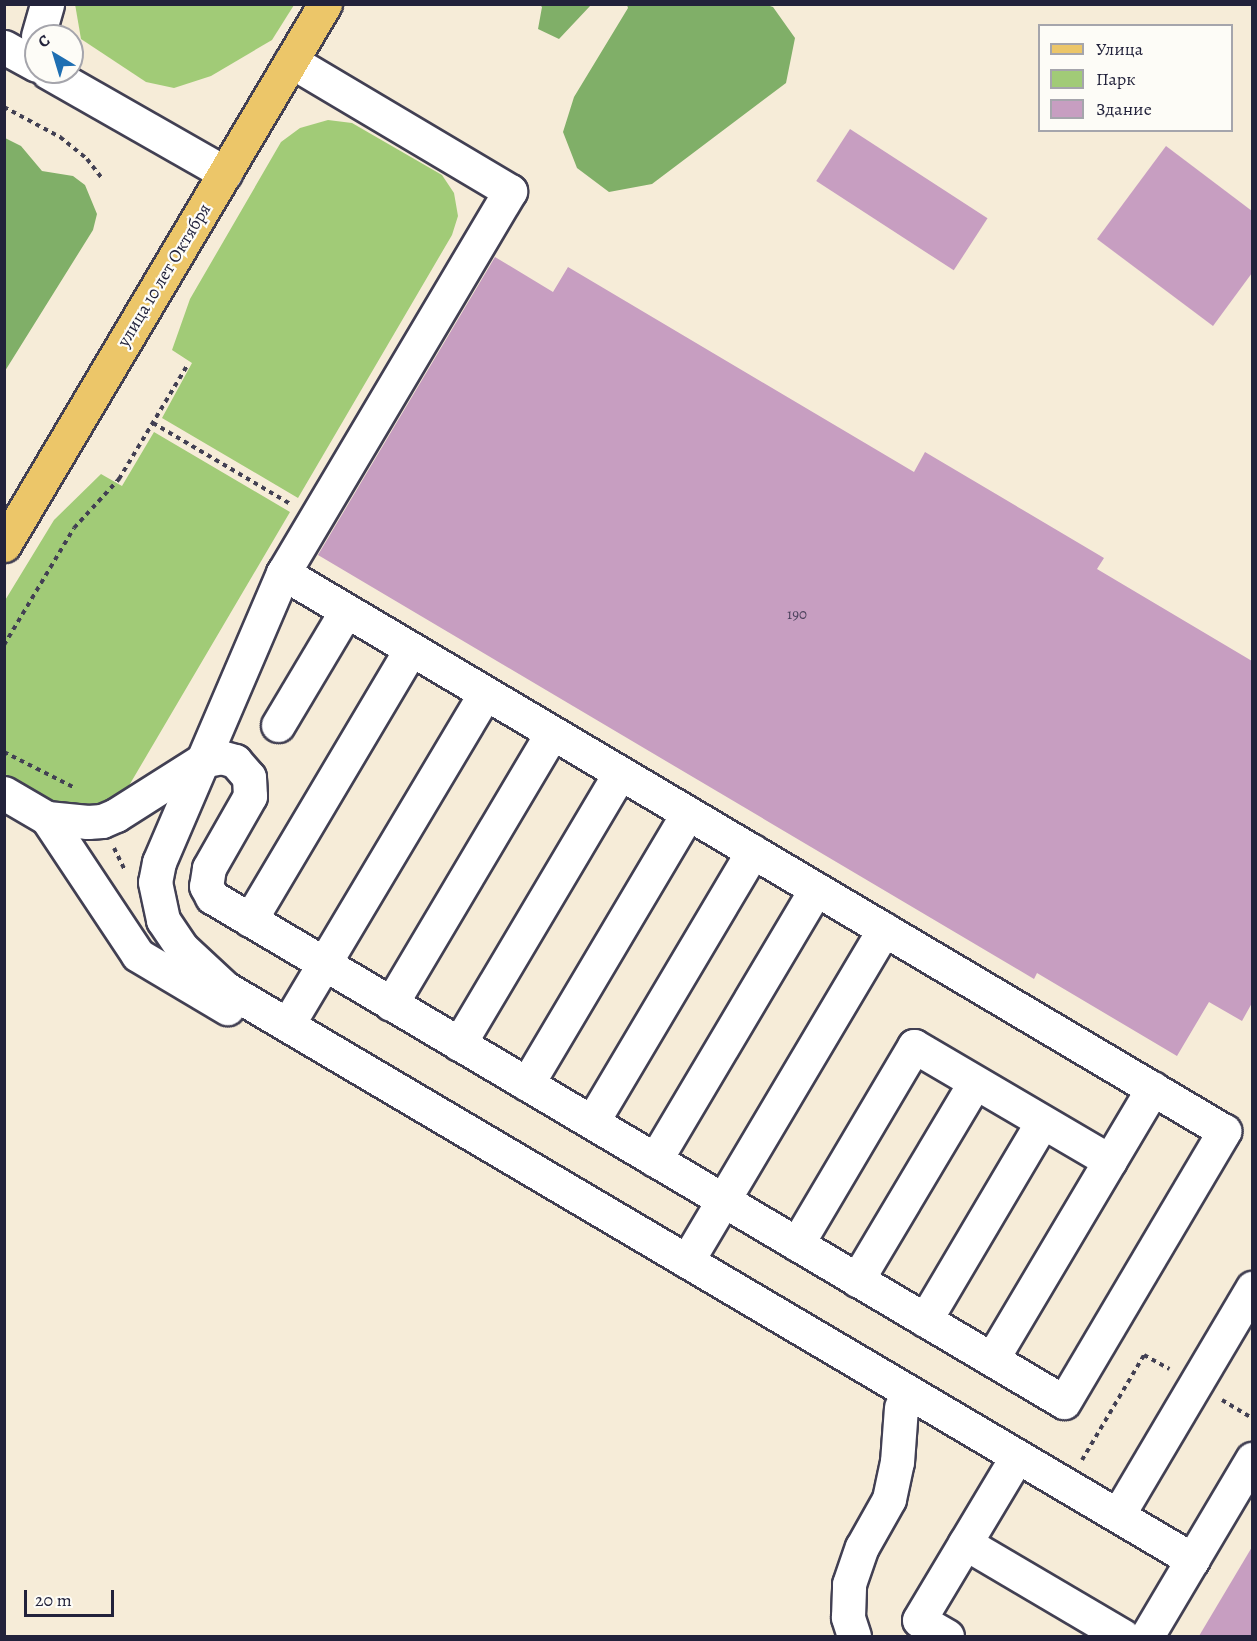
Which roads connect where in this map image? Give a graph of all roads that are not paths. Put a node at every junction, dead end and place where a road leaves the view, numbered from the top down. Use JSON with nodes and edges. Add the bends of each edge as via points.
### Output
{"nodes":[{"id":1,"x":47,"y":4,"type":"edge"},
{"id":2,"x":325,"y":4,"type":"edge"},
{"id":3,"x":41,"y":24,"type":"edge"},
{"id":4,"x":291,"y":61,"type":"junction"},
{"id":5,"x":81,"y":84,"type":"edge"},
{"id":6,"x":225,"y":173,"type":"junction"},
{"id":7,"x":4,"y":545,"type":"edge"},
{"id":8,"x":283,"y":573,"type":"junction"},
{"id":9,"x":346,"y":611,"type":"junction"},
{"id":10,"x":411,"y":649,"type":"junction"},
{"id":11,"x":485,"y":693,"type":"junction"},
{"id":12,"x":278,"y":725,"type":"dead end"},
{"id":13,"x":552,"y":733,"type":"junction"},
{"id":14,"x":201,"y":761,"type":"junction"},
{"id":15,"x":620,"y":773,"type":"junction"},
{"id":16,"x":4,"y":793,"type":"edge"},
{"id":17,"x":688,"y":813,"type":"junction"},
{"id":18,"x":47,"y":818,"type":"junction"},
{"id":19,"x":753,"y":851,"type":"junction"},
{"id":20,"x":816,"y":889,"type":"junction"},
{"id":21,"x":250,"y":920,"type":"junction"},
{"id":22,"x":884,"y":929,"type":"junction"},
{"id":23,"x":324,"y":964,"type":"junction"},
{"id":24,"x":391,"y":1004,"type":"junction"},
{"id":25,"x":288,"y":1024,"type":"junction"},
{"id":26,"x":459,"y":1044,"type":"junction"},
{"id":27,"x":975,"y":1082,"type":"junction"},
{"id":28,"x":527,"y":1084,"type":"junction"},
{"id":29,"x":1153,"y":1088,"type":"junction"},
{"id":30,"x":592,"y":1122,"type":"junction"},
{"id":31,"x":1042,"y":1122,"type":"junction"},
{"id":32,"x":655,"y":1160,"type":"junction"},
{"id":33,"x":1110,"y":1161,"type":"junction"},
{"id":34,"x":723,"y":1200,"type":"junction"},
{"id":35,"x":797,"y":1244,"type":"junction"},
{"id":36,"x":687,"y":1261,"type":"junction"},
{"id":37,"x":857,"y":1280,"type":"junction"},
{"id":38,"x":1252,"y":1288,"type":"edge"},
{"id":39,"x":925,"y":1320,"type":"junction"},
{"id":40,"x":992,"y":1359,"type":"junction"},
{"id":41,"x":901,"y":1407,"type":"junction"},
{"id":42,"x":1252,"y":1459,"type":"edge"},
{"id":43,"x":1008,"y":1471,"type":"junction"},
{"id":44,"x":1118,"y":1515,"type":"junction"},
{"id":45,"x":965,"y":1543,"type":"junction"},
{"id":46,"x":1188,"y":1567,"type":"junction"},
{"id":47,"x":854,"y":1636,"type":"edge"},
{"id":48,"x":947,"y":1636,"type":"edge"},
{"id":49,"x":1123,"y":1636,"type":"edge"},
{"id":50,"x":1147,"y":1636,"type":"edge"}],
"edges":[{"from":1,"to":3,"type":"street"},
{"from":2,"to":4,"type":"main road","name":"улица 10 лет Октября"},
{"from":4,"to":6,"type":"main road","name":"улица 10 лет Октября"},
{"from":4,"to":8,"type":"street","via":[[510,191]]},
{"from":5,"to":6,"type":"street"},
{"from":6,"to":7,"type":"main road","name":"улица 10 лет Октября"},
{"from":8,"to":9,"type":"street"},
{"from":8,"to":14,"type":"street"},
{"from":9,"to":10,"type":"street"},
{"from":9,"to":12,"type":"street"},
{"from":10,"to":11,"type":"street"},
{"from":10,"to":21,"type":"street"},
{"from":11,"to":13,"type":"street"},
{"from":11,"to":23,"type":"street"},
{"from":13,"to":15,"type":"street"},
{"from":13,"to":24,"type":"street"},
{"from":14,"to":18,"type":"street","via":[[116,815],[88,822]]},
{"from":14,"to":21,"type":"street","via":[[221,757],[235,761],[249,777],[250,796],[209,868],[206,886],[212,897]]},
{"from":14,"to":25,"type":"street","via":[[159,862],[155,882],[163,920],[181,947],[225,988]]},
{"from":15,"to":17,"type":"street"},
{"from":15,"to":26,"type":"street"},
{"from":16,"to":18,"type":"street"},
{"from":17,"to":19,"type":"street"},
{"from":17,"to":28,"type":"street"},
{"from":18,"to":41,"type":"street","via":[[138,956]]},
{"from":19,"to":20,"type":"street"},
{"from":19,"to":30,"type":"street"},
{"from":20,"to":22,"type":"street"},
{"from":20,"to":32,"type":"street"},
{"from":21,"to":23,"type":"street"},
{"from":22,"to":29,"type":"street"},
{"from":22,"to":34,"type":"street"},
{"from":23,"to":24,"type":"street"},
{"from":23,"to":25,"type":"street"},
{"from":24,"to":26,"type":"street"},
{"from":25,"to":36,"type":"street"},
{"from":26,"to":28,"type":"street"},
{"from":27,"to":31,"type":"street"},
{"from":27,"to":35,"type":"street","via":[[914,1046]]},
{"from":27,"to":37,"type":"street"},
{"from":28,"to":30,"type":"street"},
{"from":29,"to":33,"type":"street"},
{"from":29,"to":40,"type":"street","via":[[1224,1131],[1064,1402]]},
{"from":30,"to":32,"type":"street"},
{"from":31,"to":33,"type":"street"},
{"from":31,"to":39,"type":"street"},
{"from":32,"to":34,"type":"street"},
{"from":33,"to":40,"type":"street"},
{"from":34,"to":35,"type":"street"},
{"from":34,"to":36,"type":"street"},
{"from":35,"to":37,"type":"street"},
{"from":36,"to":44,"type":"street"},
{"from":37,"to":39,"type":"street"},
{"from":38,"to":44,"type":"street"},
{"from":39,"to":40,"type":"street"},
{"from":41,"to":43,"type":"street"},
{"from":41,"to":47,"type":"street","via":[[897,1462],[889,1499],[862,1547],[849,1584],[848,1617]]},
{"from":42,"to":46,"type":"street"},
{"from":43,"to":45,"type":"street"},
{"from":43,"to":46,"type":"street"},
{"from":44,"to":46,"type":"street"},
{"from":45,"to":48,"type":"street","via":[[919,1620]]},
{"from":45,"to":49,"type":"street"},
{"from":46,"to":50,"type":"street"}]}
